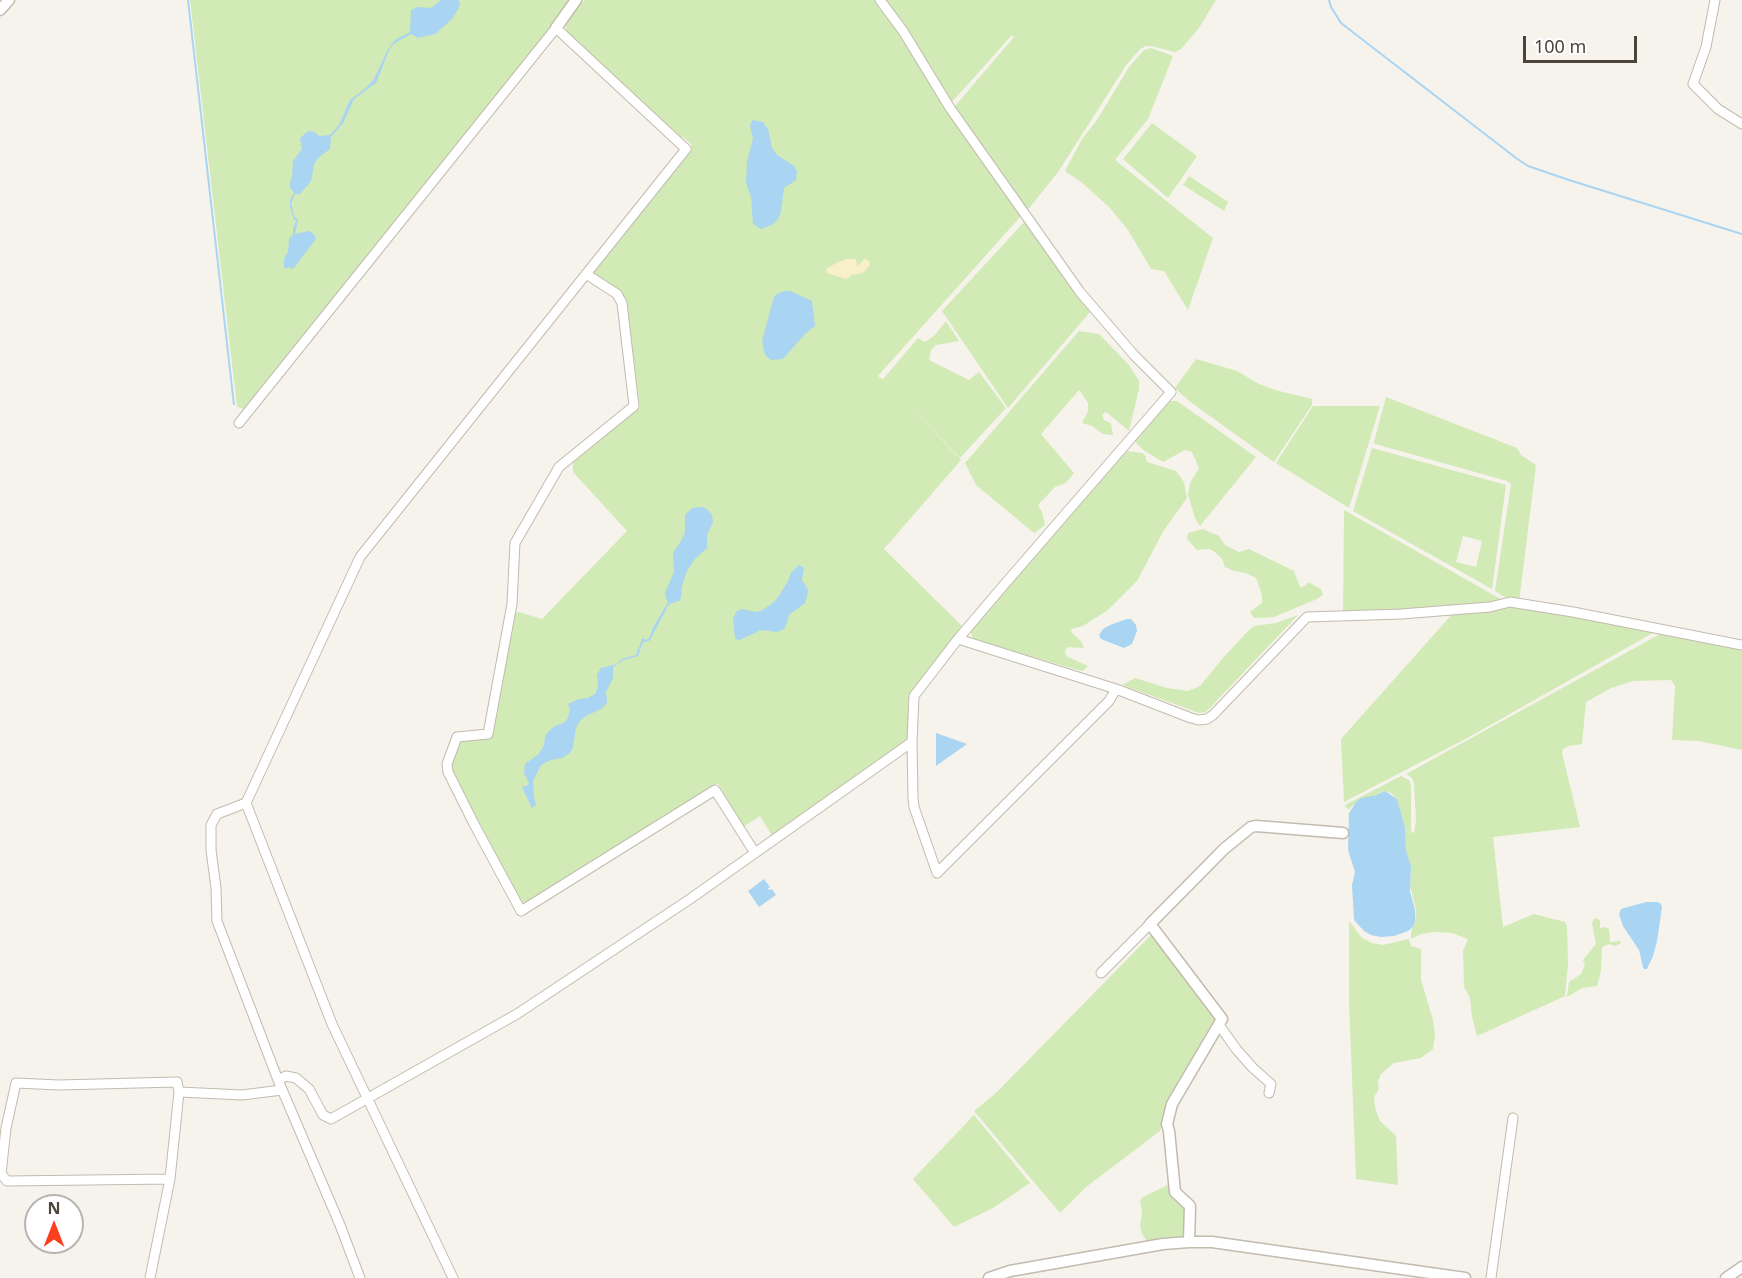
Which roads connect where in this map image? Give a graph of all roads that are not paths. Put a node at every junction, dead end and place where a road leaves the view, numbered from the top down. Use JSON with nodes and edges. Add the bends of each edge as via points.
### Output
{"nodes":[{"id":1,"x":9,"y":0,"type":"edge"},
{"id":2,"x":576,"y":0,"type":"edge"},
{"id":3,"x":880,"y":0,"type":"edge"},
{"id":4,"x":1715,"y":0,"type":"edge"},
{"id":5,"x":0,"y":10,"type":"edge"},
{"id":6,"x":556,"y":28,"type":"junction"},
{"id":7,"x":1742,"y":124,"type":"edge"},
{"id":8,"x":586,"y":274,"type":"junction"},
{"id":9,"x":239,"y":423,"type":"dead end"},
{"id":10,"x":958,"y":639,"type":"junction"},
{"id":11,"x":1742,"y":645,"type":"edge"},
{"id":12,"x":1116,"y":689,"type":"junction"},
{"id":13,"x":912,"y":742,"type":"junction"},
{"id":14,"x":246,"y":802,"type":"junction"},
{"id":15,"x":1343,"y":833,"type":"dead end"},
{"id":16,"x":755,"y":853,"type":"junction"},
{"id":17,"x":1150,"y":924,"type":"junction"},
{"id":18,"x":1101,"y":973,"type":"dead end"},
{"id":19,"x":1219,"y":1025,"type":"junction"},
{"id":20,"x":278,"y":1080,"type":"junction"},
{"id":21,"x":282,"y":1090,"type":"junction"},
{"id":22,"x":179,"y":1092,"type":"junction"},
{"id":23,"x":1269,"y":1094,"type":"dead end"},
{"id":24,"x":368,"y":1099,"type":"junction"},
{"id":25,"x":1513,"y":1118,"type":"dead end"},
{"id":26,"x":6,"y":1132,"type":"junction"},
{"id":27,"x":0,"y":1144,"type":"edge"},
{"id":28,"x":170,"y":1179,"type":"junction"},
{"id":29,"x":1189,"y":1242,"type":"junction"},
{"id":30,"x":1742,"y":1267,"type":"edge"},
{"id":31,"x":150,"y":1278,"type":"edge"},
{"id":32,"x":360,"y":1278,"type":"edge"},
{"id":33,"x":453,"y":1278,"type":"edge"},
{"id":34,"x":989,"y":1278,"type":"edge"},
{"id":35,"x":1465,"y":1278,"type":"edge"},
{"id":36,"x":1491,"y":1278,"type":"edge"},
{"id":37,"x":1726,"y":1278,"type":"edge"}],
"edges":[{"from":1,"to":5,"type":"street"},
{"from":2,"to":6,"type":"street"},
{"from":3,"to":10,"type":"street","via":[[950,108],[1080,292],[1171,392]]},
{"from":4,"to":7,"type":"street","via":[[1706,47],[1693,84],[1718,109]]},
{"from":6,"to":8,"type":"street","via":[[686,149]]},
{"from":6,"to":9,"type":"street"},
{"from":8,"to":14,"type":"street","via":[[357,560]]},
{"from":8,"to":16,"type":"street","via":[[617,294],[622,303],[634,406],[559,467],[515,543],[512,604],[488,734],[457,737],[448,772],[521,911],[715,789]]},
{"from":10,"to":12,"type":"street"},
{"from":10,"to":13,"type":"street","via":[[914,696]]},
{"from":11,"to":12,"type":"street","via":[[1510,602],[1401,614],[1307,617],[1208,719],[1191,718]]},
{"from":12,"to":13,"type":"street","via":[[1109,701],[938,873],[914,807]]},
{"from":13,"to":16,"type":"street"},
{"from":14,"to":20,"type":"street","via":[[217,814],[211,825],[217,921]]},
{"from":14,"to":24,"type":"street","via":[[332,1024]]},
{"from":15,"to":17,"type":"street","via":[[1251,827]]},
{"from":16,"to":24,"type":"street","via":[[517,1014]]},
{"from":17,"to":18,"type":"street"},
{"from":17,"to":19,"type":"street","via":[[1222,1019]]},
{"from":19,"to":23,"type":"street","via":[[1236,1050],[1271,1084]]},
{"from":19,"to":29,"type":"street","via":[[1172,1104],[1167,1124],[1175,1192],[1190,1206]]},
{"from":20,"to":21,"type":"street"},
{"from":20,"to":24,"type":"street","via":[[286,1076],[296,1078],[309,1089],[323,1115],[331,1119]]},
{"from":21,"to":22,"type":"street","via":[[242,1095]]},
{"from":21,"to":32,"type":"street"},
{"from":22,"to":26,"type":"street","via":[[177,1082],[16,1083]]},
{"from":22,"to":28,"type":"street"},
{"from":24,"to":33,"type":"street"},
{"from":25,"to":36,"type":"street"},
{"from":26,"to":27,"type":"street"},
{"from":26,"to":28,"type":"street","via":[[1,1174],[8,1181]]},
{"from":28,"to":31,"type":"street"},
{"from":29,"to":34,"type":"street","via":[[1010,1271]]},
{"from":29,"to":35,"type":"street"},
{"from":30,"to":37,"type":"street"}]}
